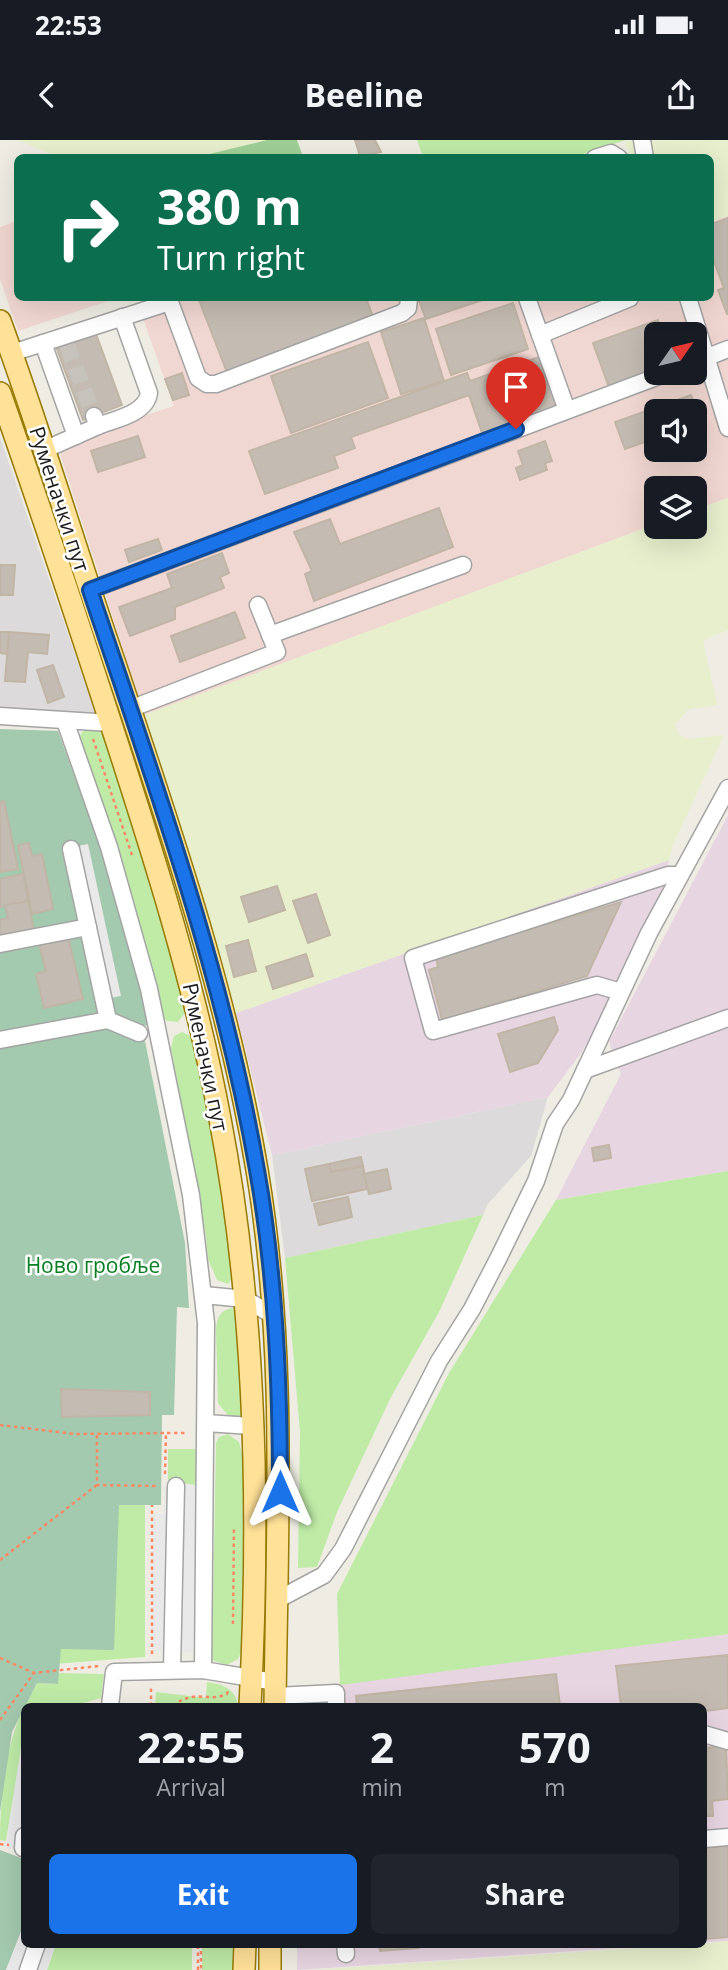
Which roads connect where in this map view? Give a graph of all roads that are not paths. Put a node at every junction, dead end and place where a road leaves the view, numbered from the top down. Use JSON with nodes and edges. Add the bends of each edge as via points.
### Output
{"nodes":[{"id":1,"x":173,"y":301,"type":"edge"},
{"id":2,"x":176,"y":301,"type":"edge"},
{"id":3,"x":409,"y":301,"type":"edge"},
{"id":4,"x":528,"y":301,"type":"edge"},
{"id":5,"x":623,"y":301,"type":"edge"},
{"id":6,"x":689,"y":301,"type":"edge"},
{"id":7,"x":122,"y":317,"type":"junction"},
{"id":8,"x":0,"y":321,"type":"edge"},
{"id":9,"x":693,"y":322,"type":"edge"},
{"id":10,"x":540,"y":335,"type":"junction"},
{"id":11,"x":43,"y":343,"type":"junction"},
{"id":12,"x":728,"y":349,"type":"edge"},
{"id":13,"x":12,"y":353,"type":"junction"},
{"id":14,"x":707,"y":358,"type":"edge"},
{"id":15,"x":707,"y":375,"type":"edge"},
{"id":16,"x":644,"y":382,"type":"edge"},
{"id":17,"x":0,"y":393,"type":"edge"},
{"id":18,"x":565,"y":402,"type":"dead end"},
{"id":19,"x":728,"y":428,"type":"edge"},
{"id":20,"x":76,"y":436,"type":"junction"},
{"id":21,"x":44,"y":450,"type":"junction"},
{"id":22,"x":463,"y":565,"type":"dead end"},
{"id":23,"x":90,"y":590,"type":"junction"},
{"id":24,"x":258,"y":605,"type":"dead end"},
{"id":25,"x":270,"y":635,"type":"junction"},
{"id":26,"x":130,"y":709,"type":"junction"},
{"id":27,"x":0,"y":716,"type":"edge"},
{"id":28,"x":65,"y":721,"type":"junction"},
{"id":29,"x":111,"y":723,"type":"junction"},
{"id":30,"x":728,"y":788,"type":"edge"},
{"id":31,"x":71,"y":849,"type":"dead end"},
{"id":32,"x":680,"y":874,"type":"junction"},
{"id":33,"x":88,"y":927,"type":"junction"},
{"id":34,"x":0,"y":944,"type":"edge"},
{"id":35,"x":621,"y":992,"type":"junction"},
{"id":36,"x":728,"y":1018,"type":"edge"},
{"id":37,"x":108,"y":1020,"type":"junction"},
{"id":38,"x":139,"y":1033,"type":"dead end"},
{"id":39,"x":0,"y":1040,"type":"edge"},
{"id":40,"x":585,"y":1070,"type":"junction"},
{"id":41,"x":204,"y":1295,"type":"junction"},
{"id":42,"x":245,"y":1299,"type":"junction"},
{"id":43,"x":274,"y":1316,"type":"junction"},
{"id":44,"x":251,"y":1426,"type":"junction"},
{"id":45,"x":201,"y":1428,"type":"junction"},
{"id":46,"x":176,"y":1486,"type":"dead end"},
{"id":47,"x":277,"y":1600,"type":"junction"},
{"id":48,"x":172,"y":1670,"type":"junction"},
{"id":49,"x":203,"y":1670,"type":"junction"},
{"id":50,"x":251,"y":1679,"type":"junction"},
{"id":51,"x":275,"y":1695,"type":"edge"},
{"id":52,"x":110,"y":1703,"type":"edge"},
{"id":53,"x":250,"y":1703,"type":"edge"},
{"id":54,"x":336,"y":1703,"type":"edge"},
{"id":55,"x":707,"y":1735,"type":"edge"},
{"id":56,"x":728,"y":1741,"type":"edge"},
{"id":57,"x":728,"y":1837,"type":"edge"},
{"id":58,"x":707,"y":1839,"type":"edge"},
{"id":59,"x":36,"y":1948,"type":"edge"},
{"id":60,"x":245,"y":1948,"type":"edge"},
{"id":61,"x":270,"y":1948,"type":"edge"},
{"id":62,"x":28,"y":1970,"type":"edge"},
{"id":63,"x":244,"y":1970,"type":"edge"},
{"id":64,"x":270,"y":1970,"type":"edge"}],
"edges":[{"from":1,"to":7,"type":"street"},
{"from":2,"to":3,"type":"street","via":[[198,378],[207,384],[402,313]]},
{"from":4,"to":10,"type":"street"},
{"from":5,"to":10,"type":"street"},
{"from":6,"to":9,"type":"street"},
{"from":7,"to":11,"type":"street","via":[[66,341]]},
{"from":7,"to":20,"type":"street","via":[[149,393],[148,402],[142,408],[96,421]]},
{"from":8,"to":13,"type":"main road","name":"Руменачки пут"},
{"from":10,"to":18,"type":"street"},
{"from":11,"to":13,"type":"street"},
{"from":11,"to":20,"type":"street"},
{"from":12,"to":14,"type":"street"},
{"from":13,"to":21,"type":"main road","name":"Руменачки пут"},
{"from":15,"to":19,"type":"street"},
{"from":16,"to":23,"type":"street"},
{"from":17,"to":29,"type":"main road","name":"Руменачки пут"},
{"from":20,"to":21,"type":"street"},
{"from":21,"to":23,"type":"main road","name":"Руменачки пут"},
{"from":22,"to":25,"type":"street"},
{"from":23,"to":26,"type":"main road","name":"Руменачки пут"},
{"from":24,"to":25,"type":"street"},
{"from":25,"to":26,"type":"street","via":[[276,652]]},
{"from":26,"to":43,"type":"main road","name":"Руменачки пут","via":[[224,1017],[257,1171]]},
{"from":27,"to":28,"type":"street"},
{"from":28,"to":29,"type":"street"},
{"from":28,"to":41,"type":"street","via":[[109,847],[149,989],[191,1195]]},
{"from":29,"to":42,"type":"main road","name":"Руменачки пут","via":[[160,877],[199,1023],[222,1130]]},
{"from":30,"to":32,"type":"street"},
{"from":31,"to":33,"type":"street"},
{"from":32,"to":35,"type":"street"},
{"from":32,"to":35,"type":"street","via":[[413,958],[433,1031],[597,985]]},
{"from":33,"to":34,"type":"street"},
{"from":33,"to":37,"type":"street"},
{"from":35,"to":40,"type":"street"},
{"from":36,"to":40,"type":"street"},
{"from":37,"to":38,"type":"street"},
{"from":37,"to":39,"type":"street"},
{"from":40,"to":47,"type":"street","via":[[555,1124],[536,1181],[499,1256],[439,1361],[343,1549],[324,1575]]},
{"from":41,"to":42,"type":"street"},
{"from":41,"to":45,"type":"street"},
{"from":42,"to":43,"type":"street"},
{"from":42,"to":44,"type":"main road","name":"Руменачки пут"},
{"from":43,"to":47,"type":"main road","name":"Руменачки пут","via":[[280,1449]]},
{"from":44,"to":45,"type":"street"},
{"from":44,"to":50,"type":"main road","name":"Руменачки пут"},
{"from":45,"to":49,"type":"street"},
{"from":46,"to":48,"type":"street"},
{"from":47,"to":51,"type":"main road","name":"Руменачки пут"},
{"from":48,"to":49,"type":"street"},
{"from":48,"to":52,"type":"street","via":[[114,1672]]},
{"from":49,"to":50,"type":"street"},
{"from":50,"to":51,"type":"street"},
{"from":50,"to":53,"type":"main road","name":"Руменачки пут"},
{"from":51,"to":54,"type":"street","via":[[336,1693]]},
{"from":55,"to":56,"type":"street"},
{"from":57,"to":58,"type":"street"},
{"from":59,"to":62,"type":"street"},
{"from":60,"to":63,"type":"main road"},
{"from":61,"to":64,"type":"main road"}]}
